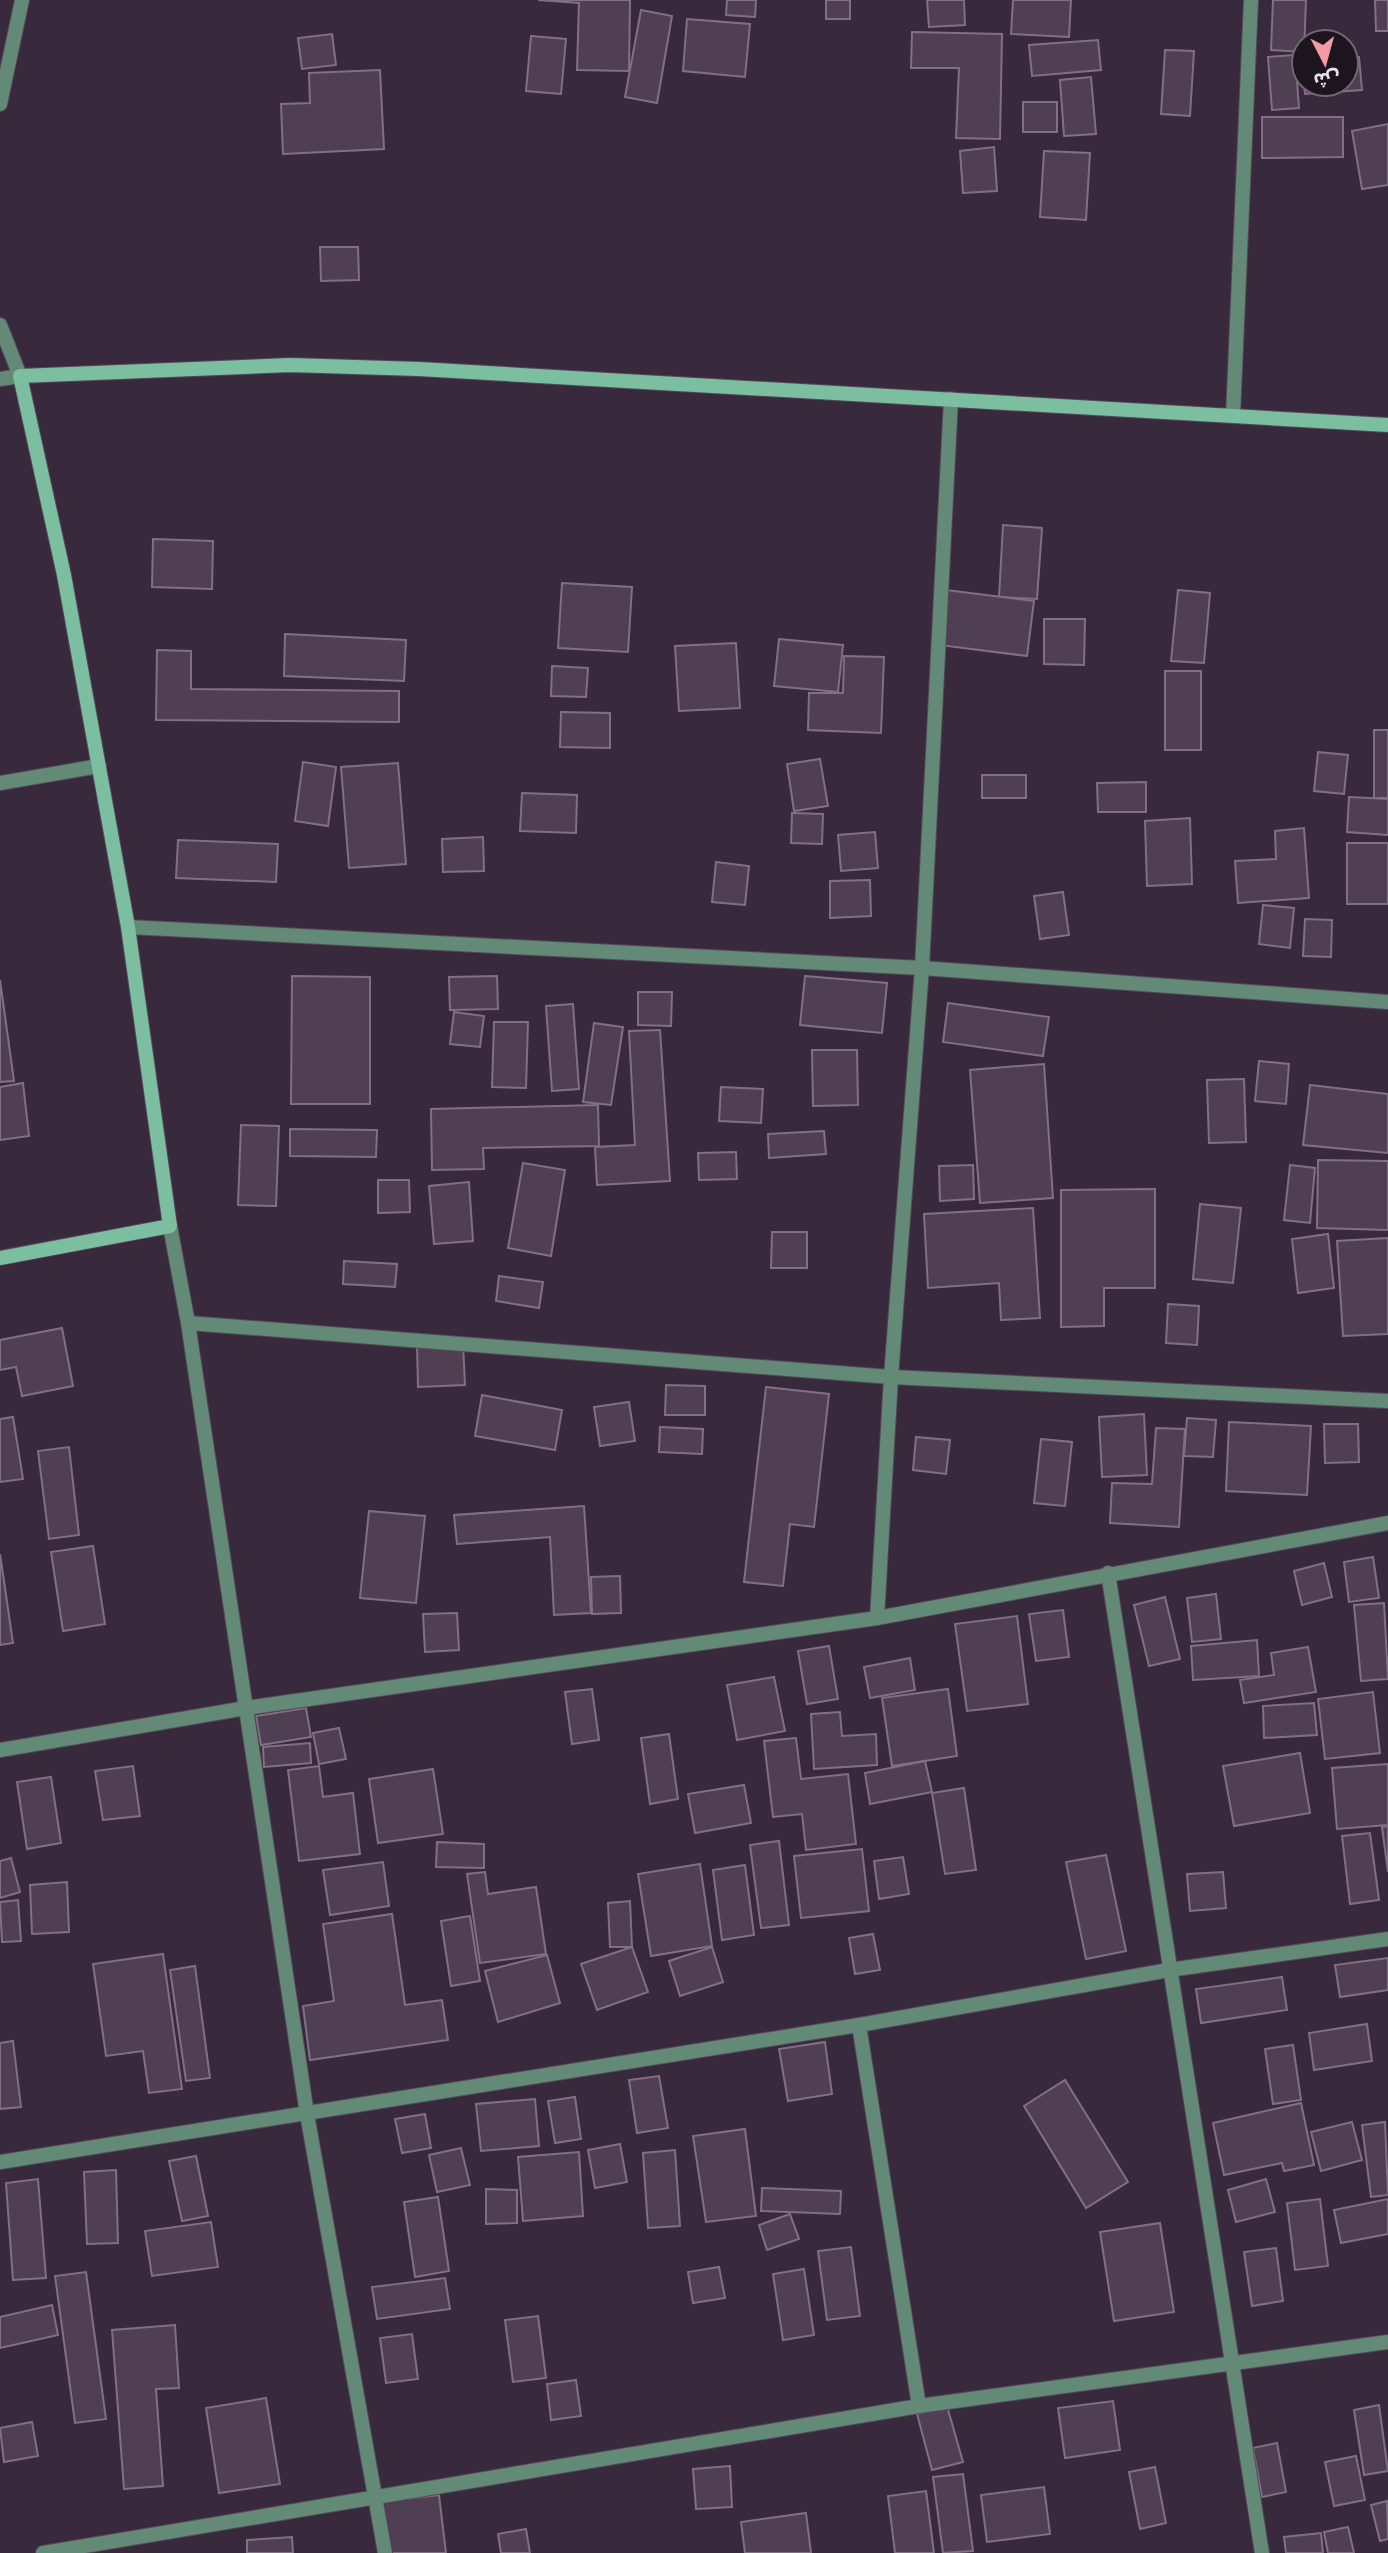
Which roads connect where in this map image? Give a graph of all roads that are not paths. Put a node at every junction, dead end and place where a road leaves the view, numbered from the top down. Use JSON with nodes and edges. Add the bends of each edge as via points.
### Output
{"nodes":[{"id":1,"x":22,"y":0,"type":"edge"},
{"id":2,"x":1251,"y":0,"type":"edge"},
{"id":3,"x":0,"y":104,"type":"edge"},
{"id":4,"x":0,"y":325,"type":"edge"},
{"id":5,"x":20,"y":376,"type":"junction"},
{"id":6,"x":0,"y":379,"type":"edge"},
{"id":7,"x":951,"y":399,"type":"junction"},
{"id":8,"x":1233,"y":416,"type":"junction"},
{"id":9,"x":1388,"y":425,"type":"edge"},
{"id":10,"x":99,"y":766,"type":"junction"},
{"id":11,"x":0,"y":783,"type":"edge"},
{"id":12,"x":128,"y":927,"type":"junction"},
{"id":13,"x":922,"y":968,"type":"junction"},
{"id":14,"x":1388,"y":1002,"type":"edge"},
{"id":15,"x":170,"y":1226,"type":"junction"},
{"id":16,"x":0,"y":1258,"type":"edge"},
{"id":17,"x":188,"y":1323,"type":"junction"},
{"id":18,"x":891,"y":1377,"type":"junction"},
{"id":19,"x":1388,"y":1401,"type":"edge"},
{"id":20,"x":1388,"y":1523,"type":"edge"},
{"id":21,"x":1108,"y":1573,"type":"junction"},
{"id":22,"x":877,"y":1618,"type":"junction"},
{"id":23,"x":246,"y":1708,"type":"junction"},
{"id":24,"x":0,"y":1750,"type":"edge"},
{"id":25,"x":1388,"y":1939,"type":"edge"},
{"id":26,"x":1170,"y":1970,"type":"junction"},
{"id":27,"x":859,"y":2025,"type":"junction"},
{"id":28,"x":307,"y":2114,"type":"junction"},
{"id":29,"x":0,"y":2162,"type":"edge"},
{"id":30,"x":1388,"y":2342,"type":"edge"},
{"id":31,"x":1234,"y":2364,"type":"junction"},
{"id":32,"x":919,"y":2406,"type":"junction"},
{"id":33,"x":375,"y":2500,"type":"junction"},
{"id":34,"x":43,"y":2553,"type":"edge"},
{"id":35,"x":385,"y":2553,"type":"edge"},
{"id":36,"x":1262,"y":2553,"type":"edge"}],
"edges":[{"from":1,"to":3,"type":"street"},
{"from":2,"to":8,"type":"street"},
{"from":4,"to":5,"type":"street"},
{"from":5,"to":6,"type":"street"},
{"from":5,"to":7,"type":"main road","via":[[290,365]]},
{"from":5,"to":10,"type":"main road","via":[[64,575]]},
{"from":7,"to":8,"type":"main road"},
{"from":7,"to":13,"type":"street"},
{"from":8,"to":9,"type":"main road"},
{"from":10,"to":11,"type":"street"},
{"from":10,"to":12,"type":"main road"},
{"from":12,"to":13,"type":"street"},
{"from":12,"to":15,"type":"main road"},
{"from":13,"to":14,"type":"street"},
{"from":13,"to":18,"type":"street"},
{"from":15,"to":16,"type":"main road"},
{"from":15,"to":17,"type":"street"},
{"from":17,"to":18,"type":"street"},
{"from":17,"to":23,"type":"street"},
{"from":18,"to":19,"type":"street"},
{"from":18,"to":22,"type":"street"},
{"from":20,"to":21,"type":"street"},
{"from":21,"to":22,"type":"street"},
{"from":21,"to":26,"type":"street"},
{"from":22,"to":23,"type":"street"},
{"from":23,"to":24,"type":"street"},
{"from":23,"to":28,"type":"street"},
{"from":25,"to":26,"type":"street"},
{"from":26,"to":27,"type":"street"},
{"from":26,"to":31,"type":"street"},
{"from":27,"to":28,"type":"street"},
{"from":27,"to":32,"type":"street"},
{"from":28,"to":29,"type":"street"},
{"from":28,"to":33,"type":"street"},
{"from":30,"to":31,"type":"street"},
{"from":31,"to":32,"type":"street"},
{"from":31,"to":36,"type":"street"},
{"from":32,"to":33,"type":"street"},
{"from":33,"to":34,"type":"street"},
{"from":33,"to":35,"type":"street"}]}
